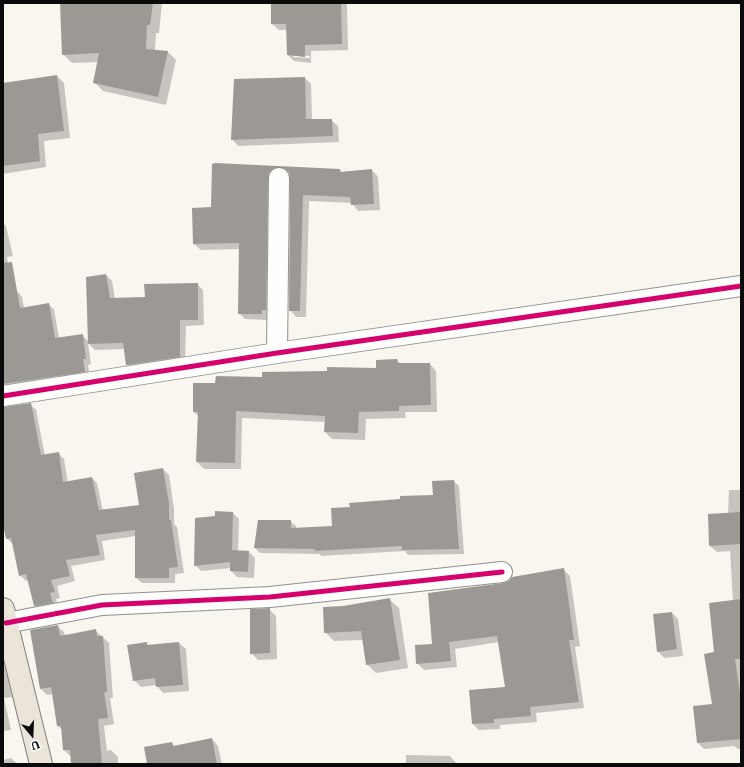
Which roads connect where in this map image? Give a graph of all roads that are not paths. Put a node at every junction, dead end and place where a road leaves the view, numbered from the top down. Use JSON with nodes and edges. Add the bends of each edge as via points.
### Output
{"nodes":[{"id":1,"x":279,"y":178,"type":"dead end"},
{"id":2,"x":741,"y":286,"type":"edge"},
{"id":3,"x":277,"y":353,"type":"junction"},
{"id":4,"x":3,"y":396,"type":"edge"},
{"id":5,"x":502,"y":572,"type":"dead end"},
{"id":6,"x":5,"y":616,"type":"edge"},
{"id":7,"x":41,"y":764,"type":"edge"}],
"edges":[{"from":1,"to":3,"type":"street"},
{"from":2,"to":3,"type":"street"},
{"from":3,"to":4,"type":"street"},
{"from":5,"to":6,"type":"street","via":[[270,597],[102,605]]},
{"from":6,"to":7,"type":"main road"}]}
